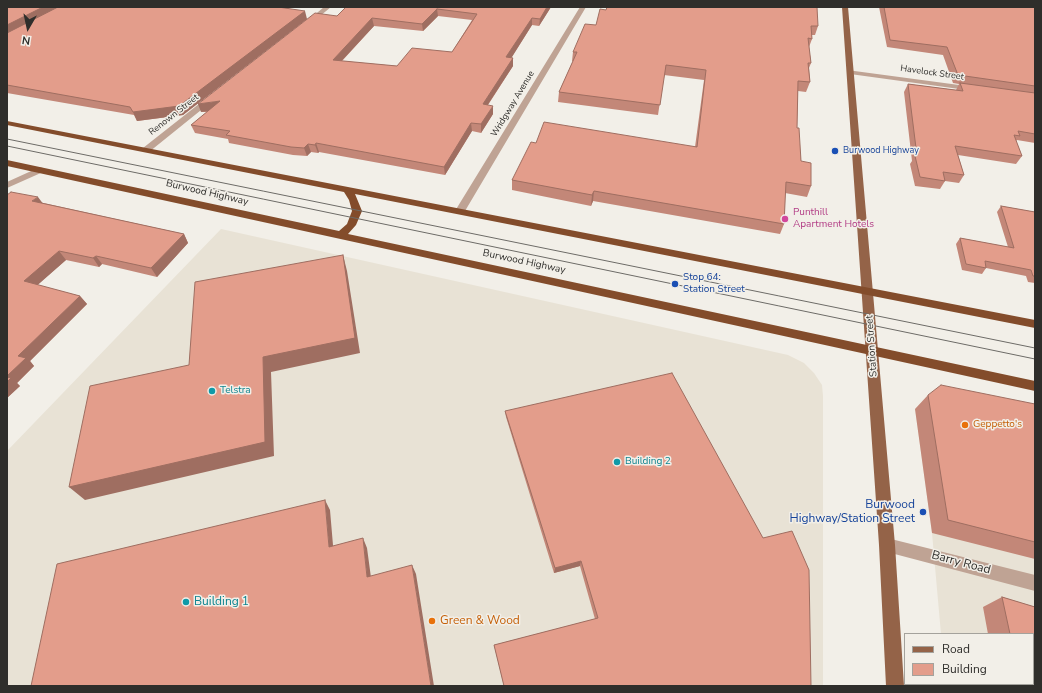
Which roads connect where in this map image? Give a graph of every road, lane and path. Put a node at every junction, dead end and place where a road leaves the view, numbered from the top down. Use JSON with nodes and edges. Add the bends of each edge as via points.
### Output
{"nodes":[{"id":1,"x":328,"y":7,"type":"edge"},
{"id":2,"x":583,"y":7,"type":"edge"},
{"id":3,"x":846,"y":7,"type":"edge"},
{"id":4,"x":303,"y":26,"type":"edge"},
{"id":5,"x":850,"y":72,"type":"junction"},
{"id":6,"x":981,"y":90,"type":"edge"},
{"id":7,"x":217,"y":95,"type":"edge"},
{"id":8,"x":7,"y":123,"type":"edge"},
{"id":9,"x":146,"y":150,"type":"junction"},
{"id":10,"x":7,"y":163,"type":"edge"},
{"id":11,"x":40,"y":170,"type":"junction"},
{"id":12,"x":7,"y":185,"type":"edge"},
{"id":13,"x":348,"y":189,"type":"junction"},
{"id":14,"x":460,"y":211,"type":"junction"},
{"id":15,"x":341,"y":235,"type":"junction"},
{"id":16,"x":867,"y":291,"type":"junction"},
{"id":17,"x":1035,"y":324,"type":"edge"},
{"id":18,"x":873,"y":351,"type":"junction"},
{"id":19,"x":1035,"y":386,"type":"edge"},
{"id":20,"x":887,"y":545,"type":"junction"},
{"id":21,"x":1035,"y":582,"type":"edge"},
{"id":22,"x":895,"y":686,"type":"edge"}],
"edges":[{"from":1,"to":4,"type":"street"},
{"from":2,"to":14,"type":"street","name":"Wridgway Avenue"},
{"from":3,"to":5,"type":"main road","name":"Station Street"},
{"from":5,"to":6,"type":"street","name":"Havelock Street"},
{"from":5,"to":16,"type":"main road","name":"Station Street"},
{"from":7,"to":9,"type":"street","name":"Renown Street"},
{"from":8,"to":9,"type":"highway"},
{"from":9,"to":13,"type":"highway"},
{"from":10,"to":11,"type":"highway","name":"Burwood Highway"},
{"from":11,"to":12,"type":"street"},
{"from":11,"to":15,"type":"highway","name":"Burwood Highway"},
{"from":13,"to":14,"type":"highway"},
{"from":13,"to":15,"type":"highway","via":[[357,211],[351,225]]},
{"from":14,"to":16,"type":"highway"},
{"from":15,"to":18,"type":"highway","name":"Burwood Highway"},
{"from":16,"to":17,"type":"highway"},
{"from":16,"to":18,"type":"main road","name":"Station Street"},
{"from":18,"to":19,"type":"highway","name":"Burwood Highway"},
{"from":18,"to":20,"type":"main road","name":"Station Street"},
{"from":20,"to":21,"type":"street","name":"Barry Road"},
{"from":20,"to":22,"type":"main road","name":"Station Street"}]}
